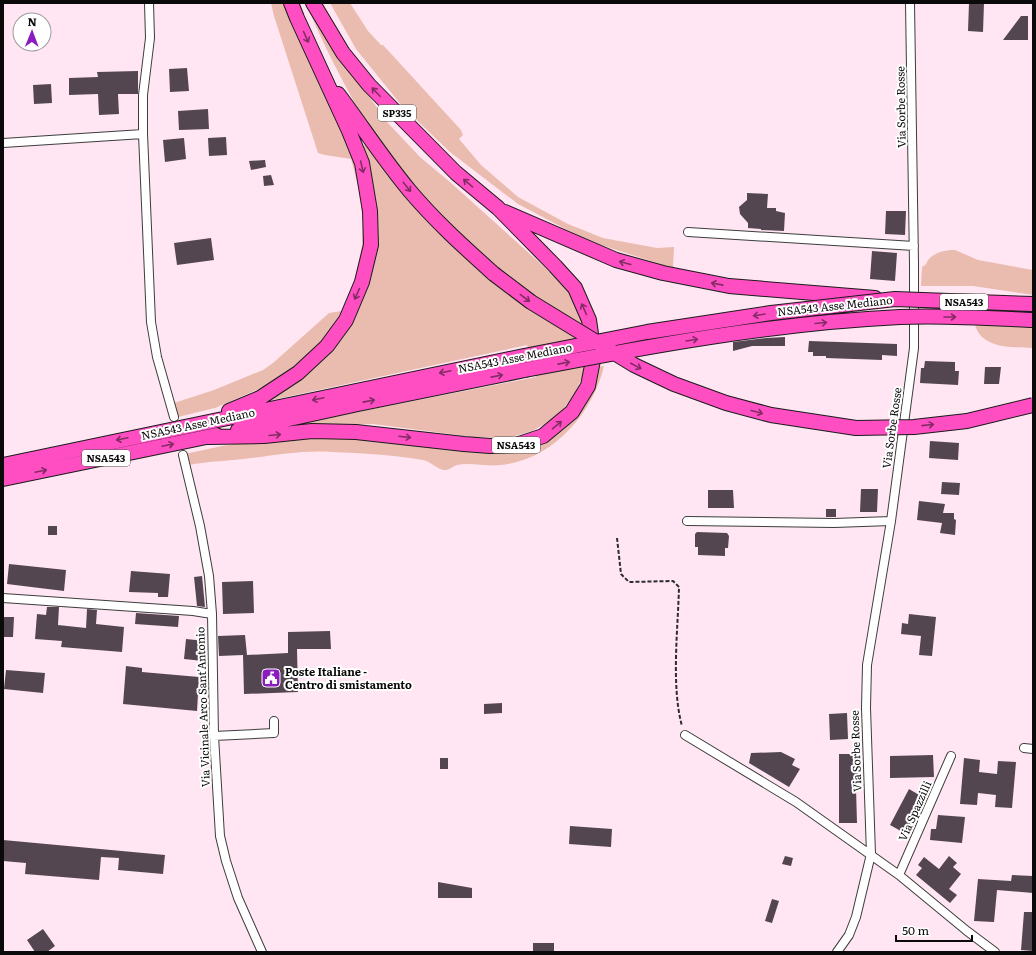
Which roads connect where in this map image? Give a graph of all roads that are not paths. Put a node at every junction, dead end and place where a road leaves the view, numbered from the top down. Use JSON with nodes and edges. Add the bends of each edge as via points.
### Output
{"nodes":[{"id":1,"x":149,"y":3,"type":"edge"},
{"id":2,"x":292,"y":3,"type":"edge"},
{"id":3,"x":313,"y":3,"type":"edge"},
{"id":4,"x":910,"y":3,"type":"edge"},
{"id":5,"x":354,"y":126,"type":"junction"},
{"id":6,"x":143,"y":134,"type":"junction"},
{"id":7,"x":3,"y":143,"type":"edge"},
{"id":8,"x":498,"y":208,"type":"junction"},
{"id":9,"x":688,"y":232,"type":"dead end"},
{"id":10,"x":914,"y":246,"type":"junction"},
{"id":11,"x":895,"y":300,"type":"junction"},
{"id":12,"x":1033,"y":304,"type":"edge"},
{"id":13,"x":1033,"y":320,"type":"edge"},
{"id":14,"x":1033,"y":405,"type":"edge"},
{"id":15,"x":174,"y":417,"type":"dead end"},
{"id":16,"x":197,"y":424,"type":"junction"},
{"id":17,"x":208,"y":437,"type":"junction"},
{"id":18,"x":183,"y":455,"type":"dead end"},
{"id":19,"x":3,"y":465,"type":"edge"},
{"id":20,"x":3,"y":479,"type":"edge"},
{"id":21,"x":687,"y":521,"type":"dead end"},
{"id":22,"x":891,"y":521,"type":"junction"},
{"id":23,"x":3,"y":598,"type":"edge"},
{"id":24,"x":212,"y":614,"type":"junction"},
{"id":25,"x":274,"y":721,"type":"dead end"},
{"id":26,"x":685,"y":735,"type":"road end"},
{"id":27,"x":214,"y":736,"type":"junction"},
{"id":28,"x":952,"y":756,"type":"dead end"},
{"id":29,"x":871,"y":854,"type":"junction"},
{"id":30,"x":899,"y":875,"type":"junction"},
{"id":31,"x":262,"y":952,"type":"edge"},
{"id":32,"x":837,"y":952,"type":"edge"},
{"id":33,"x":995,"y":952,"type":"edge"}],
"edges":[{"from":1,"to":6,"type":"street","via":[[150,38],[143,94]]},
{"from":2,"to":5,"type":"highway","one_way":true,"via":[[321,71]]},
{"from":8,"to":3,"type":"highway","number":"SP335","one_way":true,"via":[[456,173],[369,85],[343,53]]},
{"from":4,"to":10,"type":"street","name":"Via Sorbe Rosse"},
{"from":5,"to":14,"type":"highway","one_way":true,"bridge":true,"via":[[445,230],[494,274],[530,302],[565,324],[634,365],[674,384],[726,403],[771,415],[856,428],[914,427],[967,421]]},
{"from":5,"to":16,"type":"highway","number":"NSA543","one_way":true,"via":[[370,211],[371,245],[362,282],[346,320],[327,346],[298,373],[260,398]]},
{"from":6,"to":7,"type":"street"},
{"from":6,"to":15,"type":"street","via":[[151,322],[157,357]]},
{"from":11,"to":8,"type":"highway","number":"NSA543","one_way":true,"bridge":true,"via":[[729,286],[662,273],[616,260]]},
{"from":17,"to":8,"type":"highway","number":"NSA543","one_way":true,"via":[[264,436],[312,431],[356,432],[490,446],[516,445],[543,436],[572,412],[588,386],[594,355],[589,320],[575,288]]},
{"from":9,"to":10,"type":"street"},
{"from":10,"to":22,"type":"street","name":"Via Sorbe Rosse","via":[[914,348]]},
{"from":11,"to":12,"type":"highway","name":"NSA543 Asse Mediano","number":"NSA543","bridge":true},
{"from":11,"to":16,"type":"highway","name":"NSA543 Asse Mediano","number":"NSA543","one_way":true,"bridge":true,"via":[[771,313],[647,332]]},
{"from":17,"to":13,"type":"highway","name":"NSA543 Asse Mediano","number":"NSA543","one_way":true,"bridge":true,"via":[[525,370],[645,347],[737,333],[901,317]]},
{"from":16,"to":19,"type":"highway","name":"NSA543 Asse Mediano","number":"NSA543","one_way":true},
{"from":20,"to":17,"type":"highway","name":"NSA543 Asse Mediano","number":"NSA543","one_way":true},
{"from":18,"to":24,"type":"street","via":[[204,547]]},
{"from":21,"to":22,"type":"street"},
{"from":22,"to":29,"type":"street","name":"Via Sorbe Rosse","via":[[867,665]]},
{"from":23,"to":24,"type":"street","name":"Via Vicinale Arco Sant'Antonio"},
{"from":24,"to":27,"type":"street","name":"Via Vicinale Arco Sant'Antonio"},
{"from":25,"to":27,"type":"street","via":[[274,733]]},
{"from":26,"to":29,"type":"street","via":[[796,802]]},
{"from":27,"to":31,"type":"street","name":"Via Vicinale Arco Sant'Antonio","via":[[222,842],[226,861],[238,898]]},
{"from":28,"to":30,"type":"street","name":"Via Spazzilli"},
{"from":29,"to":30,"type":"street"},
{"from":29,"to":32,"type":"street","name":"Via Sorbe Rosse","via":[[856,917],[849,935]]},
{"from":30,"to":33,"type":"street"}]}
